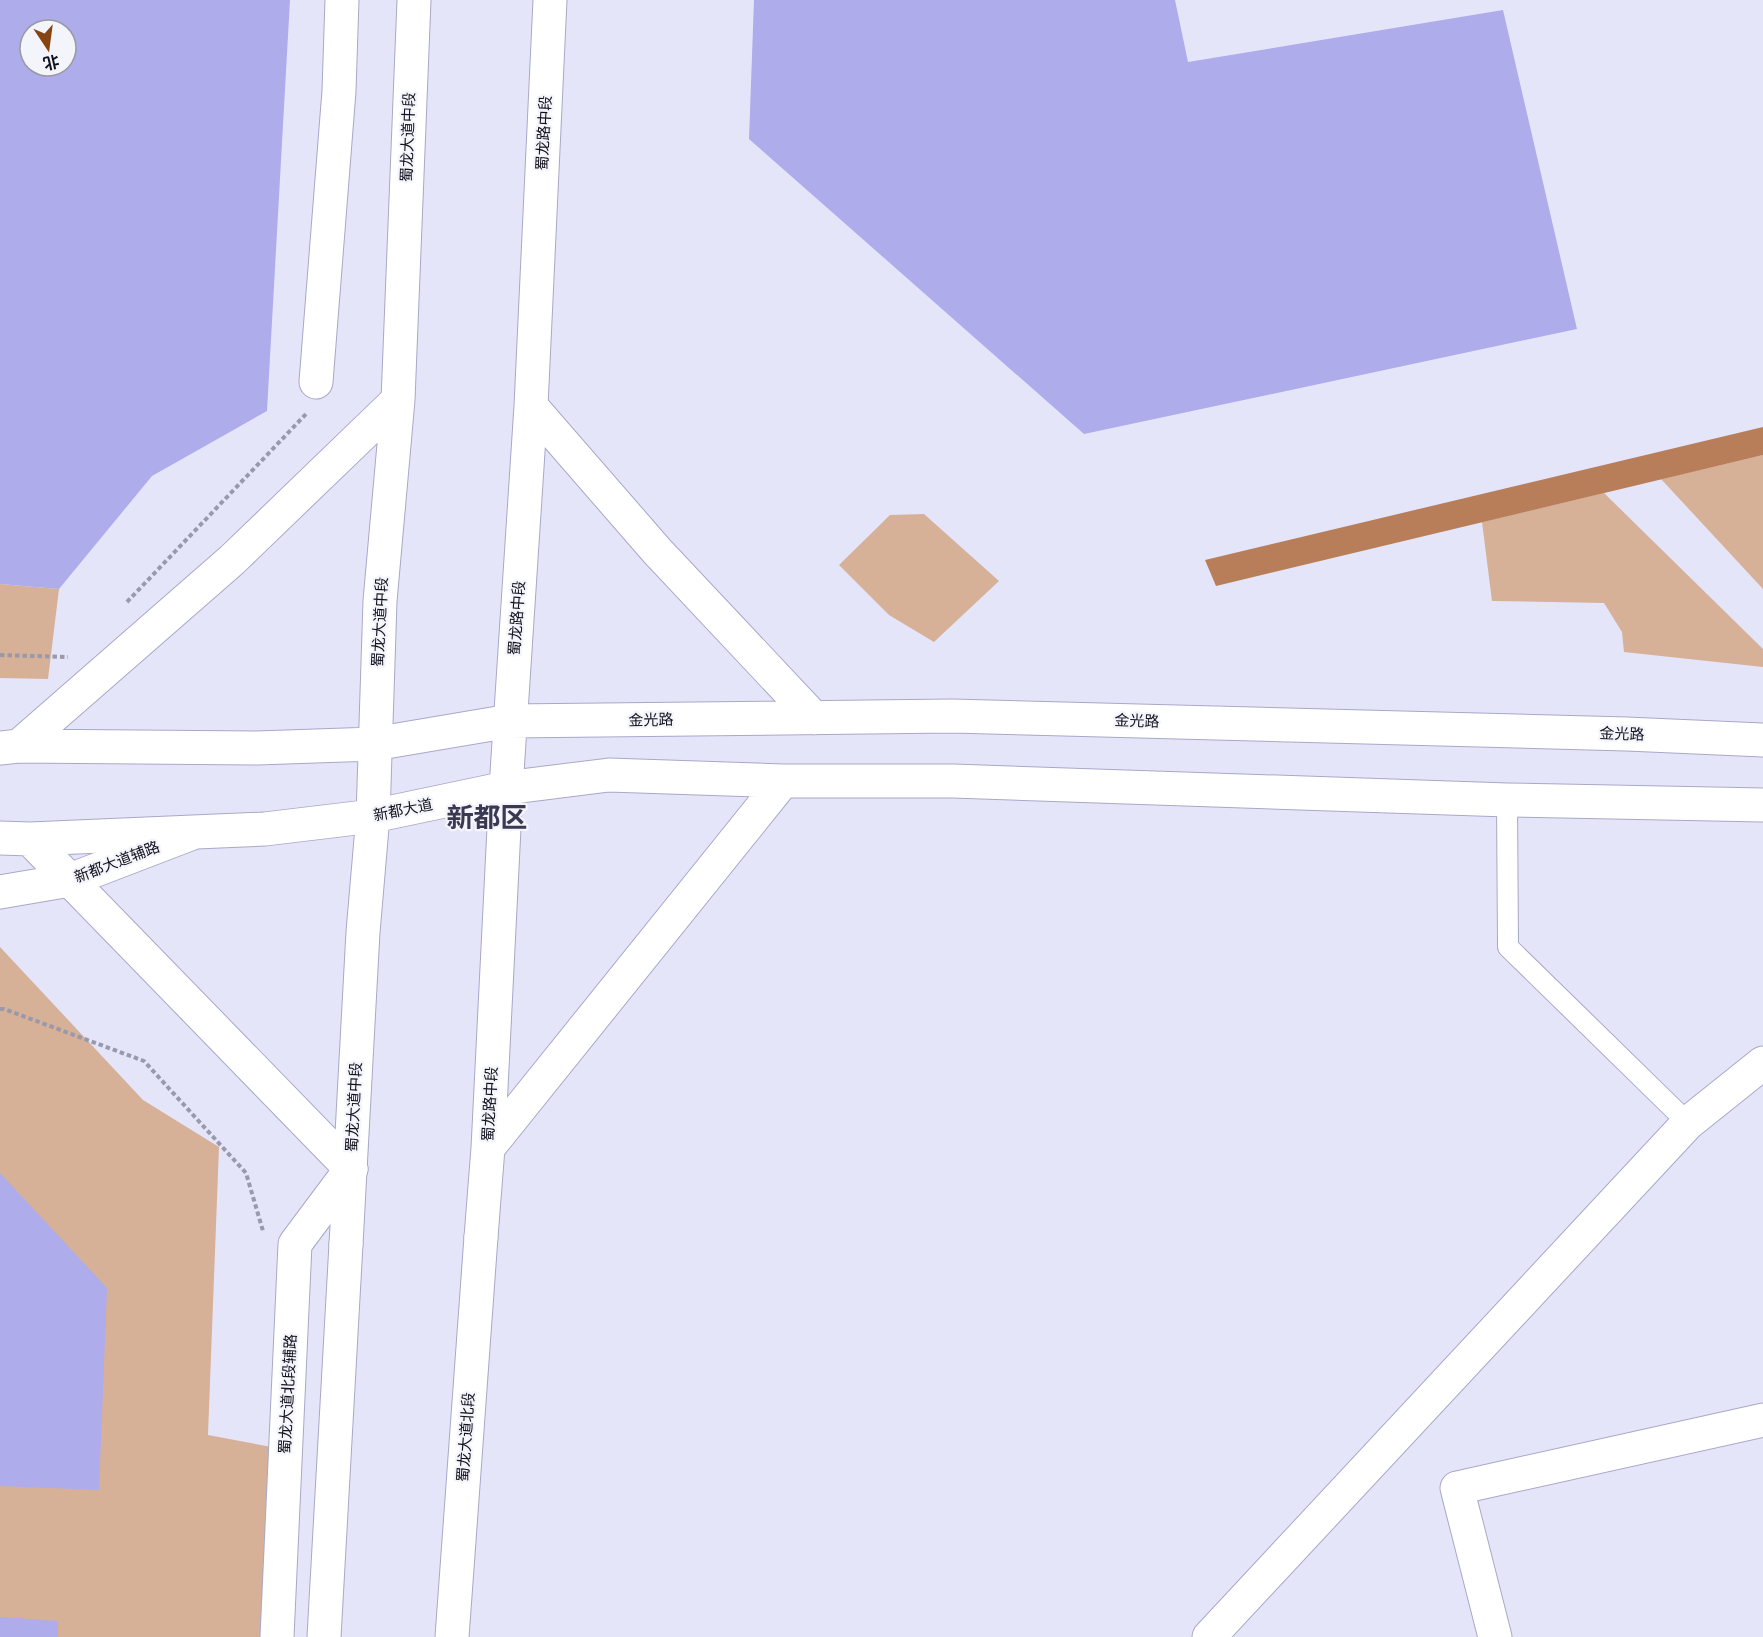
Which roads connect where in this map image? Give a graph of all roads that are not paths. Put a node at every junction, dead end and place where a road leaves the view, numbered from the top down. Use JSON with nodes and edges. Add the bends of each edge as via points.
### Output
{"nodes":[{"id":1,"x":342,"y":0,"type":"edge"},
{"id":2,"x":414,"y":0,"type":"edge"},
{"id":3,"x":550,"y":0,"type":"edge"},
{"id":4,"x":315,"y":394,"type":"road end"},
{"id":5,"x":398,"y":400,"type":"junction"},
{"id":6,"x":531,"y":406,"type":"junction"},
{"id":7,"x":814,"y":718,"type":"junction"},
{"id":8,"x":510,"y":721,"type":"junction"},
{"id":9,"x":1763,"y":740,"type":"edge"},
{"id":10,"x":375,"y":744,"type":"junction"},
{"id":11,"x":10,"y":747,"type":"edge"},
{"id":12,"x":783,"y":781,"type":"junction"},
{"id":13,"x":506,"y":788,"type":"junction"},
{"id":14,"x":1507,"y":800,"type":"junction"},
{"id":15,"x":1763,"y":805,"type":"edge"},
{"id":16,"x":373,"y":816,"type":"junction"},
{"id":17,"x":197,"y":831,"type":"junction"},
{"id":18,"x":15,"y":838,"type":"edge"},
{"id":19,"x":70,"y":880,"type":"junction"},
{"id":20,"x":0,"y":892,"type":"edge"},
{"id":21,"x":1763,"y":1063,"type":"edge"},
{"id":22,"x":1688,"y":1123,"type":"junction"},
{"id":23,"x":488,"y":1148,"type":"junction"},
{"id":24,"x":351,"y":1169,"type":"junction"},
{"id":25,"x":481,"y":1237,"type":"joint"},
{"id":26,"x":1763,"y":1420,"type":"edge"},
{"id":27,"x":277,"y":1637,"type":"edge"},
{"id":28,"x":324,"y":1637,"type":"edge"},
{"id":29,"x":452,"y":1637,"type":"edge"},
{"id":30,"x":1209,"y":1637,"type":"edge"},
{"id":31,"x":1495,"y":1637,"type":"edge"}],
"edges":[{"from":1,"to":4,"type":"main road","via":[[339,91]]},
{"from":2,"to":5,"type":"main road","name":"蜀龙大道中段"},
{"from":3,"to":6,"type":"main road","name":"蜀龙路中段"},
{"from":5,"to":10,"type":"main road","name":"蜀龙大道中段","via":[[380,601]]},
{"from":5,"to":11,"type":"main road","via":[[232,560]]},
{"from":6,"to":7,"type":"main road","via":[[657,551]]},
{"from":6,"to":8,"type":"main road","name":"蜀龙路中段"},
{"from":7,"to":8,"type":"main road","name":"金光路"},
{"from":7,"to":9,"type":"main road","name":"金光路","via":[[952,716]]},
{"from":8,"to":10,"type":"main road","name":"金光路"},
{"from":8,"to":13,"type":"main road","name":"蜀龙路中段"},
{"from":10,"to":11,"type":"main road","via":[[257,748]]},
{"from":10,"to":16,"type":"main road","name":"蜀龙大道中段"},
{"from":12,"to":13,"type":"main road","name":"新都大道","via":[[609,775]]},
{"from":12,"to":14,"type":"main road","name":"新都大道","via":[[876,780]]},
{"from":12,"to":23,"type":"main road"},
{"from":13,"to":16,"type":"main road","name":"新都大道"},
{"from":13,"to":23,"type":"main road","name":"蜀龙路中段"},
{"from":14,"to":15,"type":"main road"},
{"from":14,"to":22,"type":"lane","via":[[1508,947]]},
{"from":16,"to":17,"type":"main road","name":"新都大道","via":[[265,829]]},
{"from":16,"to":24,"type":"main road","name":"蜀龙大道中段"},
{"from":17,"to":18,"type":"main road","name":"新都大道"},
{"from":17,"to":19,"type":"main road","name":"新都大道辅路"},
{"from":18,"to":19,"type":"main road"},
{"from":19,"to":20,"type":"main road","name":"新都大道辅路"},
{"from":19,"to":24,"type":"main road"},
{"from":21,"to":22,"type":"main road"},
{"from":22,"to":30,"type":"main road"},
{"from":23,"to":25,"type":"main road","name":"蜀龙路中段"},
{"from":24,"to":27,"type":"main road","name":"蜀龙大道北段辅路","via":[[295,1244]]},
{"from":24,"to":28,"type":"main road","name":"蜀龙大道中段"},
{"from":25,"to":29,"type":"main road","name":"蜀龙大道北段"},
{"from":26,"to":31,"type":"main road","via":[[1457,1488]]}]}
